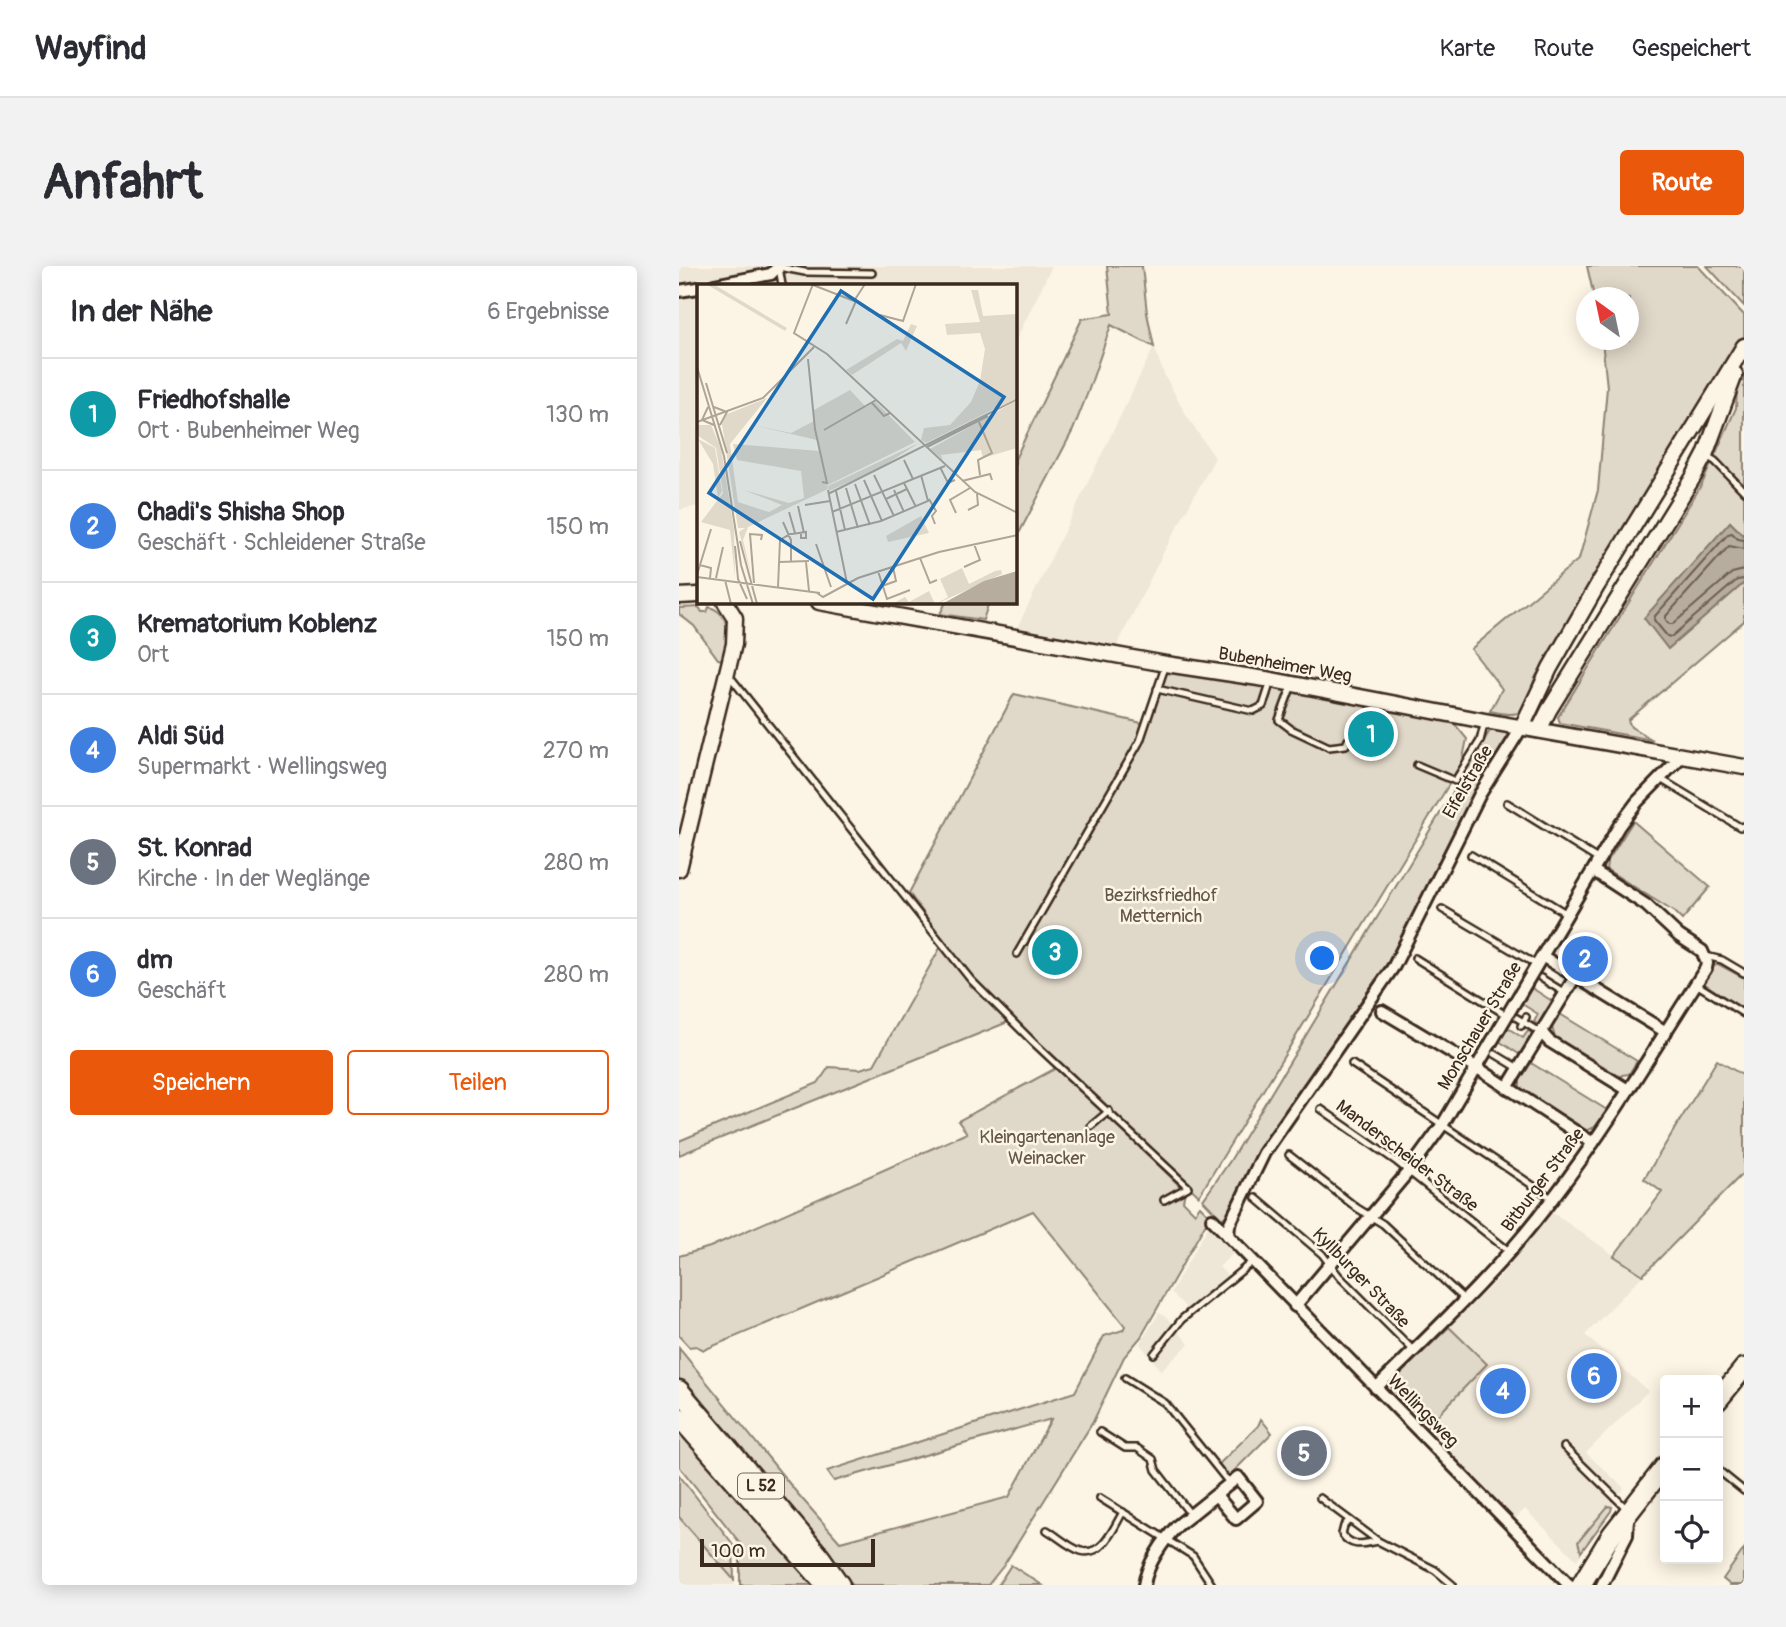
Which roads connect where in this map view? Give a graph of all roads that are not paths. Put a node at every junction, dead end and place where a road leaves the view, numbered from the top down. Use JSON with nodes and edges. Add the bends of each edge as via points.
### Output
{"nodes":[{"id":1,"x":779,"y":267,"type":"edge"},
{"id":2,"x":872,"y":273,"type":"dead end"},
{"id":3,"x":719,"y":284,"type":"edge"},
{"id":4,"x":697,"y":288,"type":"edge"},
{"id":5,"x":679,"y":291,"type":"edge"},
{"id":6,"x":1744,"y":346,"type":"edge"},
{"id":7,"x":1744,"y":357,"type":"edge"},
{"id":8,"x":1705,"y":455,"type":"junction"},
{"id":9,"x":1744,"y":491,"type":"edge"},
{"id":10,"x":697,"y":595,"type":"edge"},
{"id":11,"x":679,"y":596,"type":"edge"},
{"id":12,"x":727,"y":604,"type":"edge"},
{"id":13,"x":830,"y":604,"type":"edge"},
{"id":14,"x":1165,"y":664,"type":"junction"},
{"id":15,"x":1550,"y":667,"type":"junction"},
{"id":16,"x":1573,"y":672,"type":"junction"},
{"id":17,"x":728,"y":674,"type":"junction"},
{"id":18,"x":1272,"y":680,"type":"junction"},
{"id":19,"x":1292,"y":685,"type":"junction"},
{"id":20,"x":1157,"y":689,"type":"junction"},
{"id":21,"x":1485,"y":721,"type":"junction"},
{"id":22,"x":1522,"y":727,"type":"junction"},
{"id":23,"x":1539,"y":730,"type":"junction"},
{"id":24,"x":1348,"y":740,"type":"dead end"},
{"id":25,"x":1682,"y":756,"type":"junction"},
{"id":26,"x":1417,"y":765,"type":"dead end"},
{"id":27,"x":1744,"y":767,"type":"edge"},
{"id":28,"x":1659,"y":778,"type":"junction"},
{"id":29,"x":1507,"y":803,"type":"dead end"},
{"id":30,"x":1744,"y":826,"type":"edge"},
{"id":31,"x":1471,"y":855,"type":"dead end"},
{"id":32,"x":1597,"y":865,"type":"junction"},
{"id":33,"x":679,"y":869,"type":"edge"},
{"id":34,"x":1442,"y":909,"type":"dead end"},
{"id":35,"x":1567,"y":914,"type":"junction"},
{"id":36,"x":1017,"y":954,"type":"dead end"},
{"id":37,"x":1705,"y":956,"type":"junction"},
{"id":38,"x":1415,"y":958,"type":"dead end"},
{"id":39,"x":1539,"y":961,"type":"junction"},
{"id":40,"x":1744,"y":973,"type":"edge"},
{"id":41,"x":1575,"y":977,"type":"junction"},
{"id":42,"x":1541,"y":978,"type":"dead end"},
{"id":43,"x":1696,"y":984,"type":"junction"},
{"id":44,"x":1565,"y":993,"type":"junction"},
{"id":45,"x":1382,"y":1011,"type":"dead end"},
{"id":46,"x":1744,"y":1014,"type":"edge"},
{"id":47,"x":1511,"y":1016,"type":"junction"},
{"id":48,"x":1665,"y":1032,"type":"junction"},
{"id":49,"x":1542,"y":1033,"type":"junction"},
{"id":50,"x":1495,"y":1054,"type":"dead end"},
{"id":51,"x":1352,"y":1064,"type":"dead end"},
{"id":52,"x":1476,"y":1067,"type":"junction"},
{"id":53,"x":1520,"y":1069,"type":"junction"},
{"id":54,"x":1507,"y":1088,"type":"junction"},
{"id":55,"x":1628,"y":1090,"type":"junction"},
{"id":56,"x":1321,"y":1109,"type":"dead end"},
{"id":57,"x":1109,"y":1111,"type":"junction"},
{"id":58,"x":1443,"y":1124,"type":"junction"},
{"id":59,"x":1091,"y":1126,"type":"dead end"},
{"id":60,"x":1593,"y":1143,"type":"junction"},
{"id":61,"x":1289,"y":1155,"type":"dead end"},
{"id":62,"x":1408,"y":1172,"type":"junction"},
{"id":63,"x":1256,"y":1198,"type":"dead end"},
{"id":64,"x":1553,"y":1199,"type":"junction"},
{"id":65,"x":1164,"y":1200,"type":"dead end"},
{"id":66,"x":1370,"y":1216,"type":"junction"},
{"id":67,"x":1212,"y":1219,"type":"dead end"},
{"id":68,"x":1228,"y":1236,"type":"junction"},
{"id":69,"x":1510,"y":1252,"type":"junction"},
{"id":70,"x":1252,"y":1262,"type":"junction"},
{"id":71,"x":1330,"y":1265,"type":"junction"},
{"id":72,"x":1465,"y":1300,"type":"junction"},
{"id":73,"x":1295,"y":1306,"type":"junction"},
{"id":74,"x":1414,"y":1351,"type":"junction"},
{"id":75,"x":1154,"y":1353,"type":"dead end"},
{"id":76,"x":1742,"y":1375,"type":"edge"},
{"id":77,"x":1125,"y":1378,"type":"dead end"},
{"id":78,"x":1376,"y":1388,"type":"junction"},
{"id":79,"x":679,"y":1390,"type":"edge"},
{"id":80,"x":1723,"y":1396,"type":"edge"},
{"id":81,"x":679,"y":1417,"type":"edge"},
{"id":82,"x":1100,"y":1432,"type":"dead end"},
{"id":83,"x":1564,"y":1447,"type":"dead end"},
{"id":84,"x":1660,"y":1472,"type":"edge"},
{"id":85,"x":1723,"y":1474,"type":"edge"},
{"id":86,"x":1230,"y":1484,"type":"junction"},
{"id":87,"x":1744,"y":1491,"type":"edge"},
{"id":88,"x":1216,"y":1495,"type":"junction"},
{"id":89,"x":1100,"y":1498,"type":"dead end"},
{"id":90,"x":1320,"y":1498,"type":"dead end"},
{"id":91,"x":1629,"y":1511,"type":"junction"},
{"id":92,"x":1123,"y":1512,"type":"junction"},
{"id":93,"x":1191,"y":1515,"type":"junction"},
{"id":94,"x":1349,"y":1520,"type":"junction"},
{"id":95,"x":1047,"y":1530,"type":"dead end"},
{"id":96,"x":1166,"y":1539,"type":"junction"},
{"id":97,"x":1378,"y":1541,"type":"junction"},
{"id":98,"x":826,"y":1585,"type":"edge"},
{"id":99,"x":839,"y":1585,"type":"edge"},
{"id":100,"x":1144,"y":1585,"type":"edge"},
{"id":101,"x":1212,"y":1585,"type":"edge"},
{"id":102,"x":1453,"y":1585,"type":"edge"},
{"id":103,"x":1569,"y":1585,"type":"edge"},
{"id":104,"x":1581,"y":1585,"type":"edge"},
{"id":105,"x":1602,"y":1585,"type":"edge"}],
"edges":[{"from":1,"to":2,"type":"lane"},
{"from":1,"to":3,"type":"street","via":[[771,274]]},
{"from":4,"to":5,"type":"street"},
{"from":6,"to":15,"type":"street","name":"Eifelstraße"},
{"from":7,"to":8,"type":"street"},
{"from":8,"to":9,"type":"lane"},
{"from":8,"to":16,"type":"street"},
{"from":10,"to":11,"type":"street"},
{"from":12,"to":17,"type":"street","via":[[736,624]]},
{"from":13,"to":14,"type":"street","name":"Bubenheimer Weg"},
{"from":14,"to":18,"type":"street","name":"Bubenheimer Weg"},
{"from":14,"to":20,"type":"lane"},
{"from":15,"to":16,"type":"street","via":[[1556,680]]},
{"from":15,"to":22,"type":"street","name":"Eifelstraße"},
{"from":16,"to":23,"type":"street"},
{"from":17,"to":33,"type":"street"},
{"from":17,"to":57,"type":"lane","via":[[971,980]]},
{"from":18,"to":19,"type":"street","name":"Bubenheimer Weg"},
{"from":18,"to":20,"type":"lane","via":[[1263,706],[1253,711]]},
{"from":19,"to":21,"type":"street","name":"Bubenheimer Weg"},
{"from":19,"to":24,"type":"lane","via":[[1279,720],[1329,747],[1346,745]]},
{"from":20,"to":36,"type":"lane","via":[[1140,741]]},
{"from":21,"to":22,"type":"street","name":"Bubenheimer Weg"},
{"from":21,"to":26,"type":"lane","via":[[1480,741],[1455,781]]},
{"from":22,"to":23,"type":"street","name":"Bubenheimer Weg"},
{"from":22,"to":68,"type":"street","name":"Eifelstraße","via":[[1480,794],[1394,966],[1257,1165]]},
{"from":23,"to":25,"type":"street","name":"Bubenheimer Weg"},
{"from":25,"to":27,"type":"street","name":"Bubenheimer Weg"},
{"from":25,"to":28,"type":"street","name":"Monschauer Straße"},
{"from":28,"to":30,"type":"lane"},
{"from":28,"to":32,"type":"street","name":"Monschauer Straße","via":[[1627,814]]},
{"from":29,"to":32,"type":"lane"},
{"from":31,"to":35,"type":"lane"},
{"from":32,"to":35,"type":"street","name":"Monschauer Straße"},
{"from":32,"to":37,"type":"street"},
{"from":34,"to":39,"type":"lane"},
{"from":35,"to":39,"type":"street","name":"Monschauer Straße"},
{"from":37,"to":40,"type":"lane"},
{"from":37,"to":43,"type":"street","name":"Bitburger Straße","via":[[1706,968]]},
{"from":38,"to":47,"type":"lane"},
{"from":39,"to":41,"type":"street"},
{"from":39,"to":47,"type":"street","name":"Monschauer Straße"},
{"from":41,"to":44,"type":"street"},
{"from":41,"to":48,"type":"street"},
{"from":42,"to":44,"type":"lane"},
{"from":43,"to":46,"type":"lane"},
{"from":43,"to":48,"type":"street","name":"Bitburger Straße"},
{"from":44,"to":49,"type":"street"},
{"from":45,"to":52,"type":"street"},
{"from":47,"to":49,"type":"lane"},
{"from":47,"to":52,"type":"street","name":"Monschauer Straße"},
{"from":48,"to":55,"type":"street","name":"Bitburger Straße"},
{"from":49,"to":53,"type":"street"},
{"from":49,"to":55,"type":"street"},
{"from":50,"to":53,"type":"lane"},
{"from":51,"to":58,"type":"lane"},
{"from":52,"to":54,"type":"street"},
{"from":52,"to":58,"type":"street","name":"Monschauer Straße"},
{"from":53,"to":54,"type":"street"},
{"from":54,"to":60,"type":"street"},
{"from":55,"to":60,"type":"street","name":"Bitburger Straße"},
{"from":56,"to":62,"type":"lane","name":"Manderscheider Straße"},
{"from":57,"to":59,"type":"lane"},
{"from":57,"to":65,"type":"lane","via":[[1188,1187]]},
{"from":58,"to":62,"type":"street","name":"Monschauer Straße"},
{"from":58,"to":64,"type":"lane"},
{"from":60,"to":64,"type":"street","name":"Bitburger Straße"},
{"from":61,"to":66,"type":"lane"},
{"from":62,"to":66,"type":"street","name":"Monschauer Straße"},
{"from":62,"to":69,"type":"lane","name":"Manderscheider Straße"},
{"from":63,"to":71,"type":"lane","name":"Kyllburger Straße"},
{"from":64,"to":69,"type":"street","name":"Bitburger Straße"},
{"from":66,"to":71,"type":"street","name":"Monschauer Straße"},
{"from":66,"to":72,"type":"lane"},
{"from":67,"to":68,"type":"street","name":"Wellingsweg"},
{"from":68,"to":70,"type":"street","name":"Wellingsweg"},
{"from":69,"to":72,"type":"street","name":"Bitburger Straße"},
{"from":70,"to":73,"type":"street","name":"Wellingsweg"},
{"from":70,"to":75,"type":"lane","via":[[1182,1319]]},
{"from":71,"to":73,"type":"street","name":"Monschauer Straße"},
{"from":71,"to":74,"type":"lane","name":"Kyllburger Straße"},
{"from":72,"to":74,"type":"street","name":"Bitburger Straße"},
{"from":73,"to":78,"type":"street","name":"Wellingsweg"},
{"from":74,"to":78,"type":"street","name":"Bitburger Straße"},
{"from":76,"to":80,"type":"main road"},
{"from":77,"to":86,"type":"lane","via":[[1165,1403]]},
{"from":78,"to":103,"type":"street","name":"Wellingsweg"},
{"from":79,"to":99,"type":"main road","number":"L 52"},
{"from":81,"to":98,"type":"main road","number":"L 52"},
{"from":82,"to":93,"type":"lane","via":[[1153,1460]]},
{"from":83,"to":91,"type":"lane"},
{"from":84,"to":91,"type":"main road"},
{"from":85,"to":87,"type":"lane"},
{"from":86,"to":88,"type":"street"},
{"from":86,"to":88,"type":"street","via":[[1238,1477],[1257,1501],[1236,1519]]},
{"from":88,"to":93,"type":"street"},
{"from":89,"to":92,"type":"lane"},
{"from":90,"to":94,"type":"lane"},
{"from":91,"to":104,"type":"main road"},
{"from":91,"to":105,"type":"street","via":[[1627,1535]]},
{"from":92,"to":95,"type":"lane","via":[[1104,1545],[1093,1550],[1081,1551]]},
{"from":92,"to":96,"type":"lane"},
{"from":93,"to":96,"type":"street"},
{"from":94,"to":97,"type":"lane"},
{"from":94,"to":97,"type":"lane","via":[[1342,1534],[1347,1542]]},
{"from":96,"to":100,"type":"street"},
{"from":96,"to":101,"type":"lane","via":[[1193,1556]]},
{"from":97,"to":102,"type":"lane","via":[[1435,1570]]}]}
